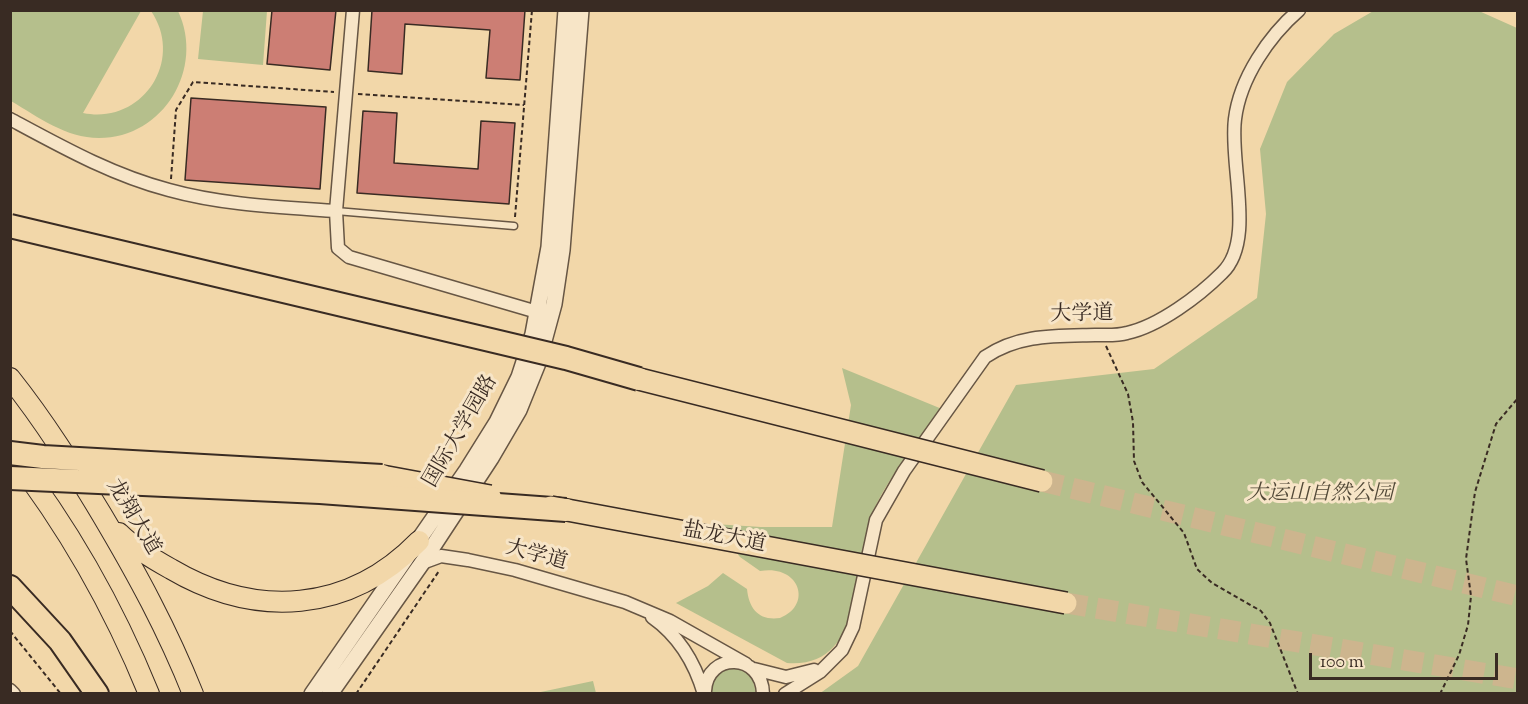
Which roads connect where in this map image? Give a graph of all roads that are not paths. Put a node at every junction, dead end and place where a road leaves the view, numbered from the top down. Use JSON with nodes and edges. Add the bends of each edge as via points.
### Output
{"nodes":[{"id":1,"x":353,"y":10,"type":"edge"},
{"id":2,"x":566,"y":10,"type":"edge"},
{"id":3,"x":581,"y":10,"type":"edge"},
{"id":4,"x":1299,"y":10,"type":"edge"},
{"id":5,"x":10,"y":119,"type":"edge"},
{"id":6,"x":336,"y":211,"type":"junction"},
{"id":7,"x":10,"y":226,"type":"edge"},
{"id":8,"x":514,"y":226,"type":"road end"},
{"id":9,"x":544,"y":314,"type":"junction"},
{"id":10,"x":10,"y":378,"type":"edge"},
{"id":11,"x":639,"y":379,"type":"joint"},
{"id":12,"x":10,"y":452,"type":"edge"},
{"id":13,"x":382,"y":476,"type":"joint"},
{"id":14,"x":10,"y":478,"type":"edge"},
{"id":15,"x":1042,"y":481,"type":"tunnel mouth"},
{"id":16,"x":566,"y":510,"type":"junction"},
{"id":17,"x":101,"y":513,"type":"junction"},
{"id":18,"x":419,"y":542,"type":"junction"},
{"id":19,"x":422,"y":563,"type":"junction"},
{"id":20,"x":10,"y":587,"type":"edge"},
{"id":21,"x":1066,"y":603,"type":"tunnel mouth"},
{"id":22,"x":639,"y":608,"type":"junction"},
{"id":23,"x":834,"y":660,"type":"junction"},
{"id":24,"x":750,"y":666,"type":"junction"},
{"id":25,"x":97,"y":693,"type":"edge"},
{"id":26,"x":149,"y":693,"type":"edge"},
{"id":27,"x":193,"y":693,"type":"edge"},
{"id":28,"x":312,"y":693,"type":"edge"},
{"id":29,"x":330,"y":693,"type":"edge"},
{"id":30,"x":705,"y":693,"type":"edge"},
{"id":31,"x":763,"y":693,"type":"edge"},
{"id":32,"x":785,"y":693,"type":"edge"}],
"edges":[{"from":1,"to":6,"type":"street"},
{"from":2,"to":9,"type":"street","name":"国际大学园路"},
{"from":3,"to":9,"type":"street","name":"国际大学园路","via":[[562,250]]},
{"from":4,"to":23,"type":"street","name":"大学道","via":[[1261,53],[1245,84],[1235,117],[1233,154],[1240,241],[1234,258],[1223,273],[1160,321],[1125,334],[1020,340],[985,357],[904,471],[876,520],[853,627]]},
{"from":5,"to":6,"type":"street","via":[[98,165],[170,191],[225,201]]},
{"from":6,"to":8,"type":"lane"},
{"from":6,"to":9,"type":"street","via":[[335,240],[342,254]]},
{"from":7,"to":11,"type":"highway","bridge":true,"via":[[566,358]]},
{"from":9,"to":18,"type":"street","name":"国际大学园路","via":[[510,396],[483,446]]},
{"from":9,"to":19,"type":"street","name":"国际大学园路","via":[[538,363],[519,410]]},
{"from":10,"to":17,"type":"main road","name":"龙翔大道","via":[[67,455]]},
{"from":11,"to":15,"type":"highway","bridge":true},
{"from":12,"to":13,"type":"highway","bridge":true},
{"from":12,"to":26,"type":"main road","via":[[78,552]]},
{"from":13,"to":16,"type":"highway","name":"盐龙大道","bridge":true},
{"from":14,"to":16,"type":"highway","bridge":true,"via":[[320,492]]},
{"from":16,"to":21,"type":"highway","name":"盐龙大道","bridge":true},
{"from":17,"to":18,"type":"main road","via":[[140,550],[183,576],[232,596],[276,603],[315,600],[355,586],[390,568]]},
{"from":17,"to":27,"type":"main road","name":"龙翔大道","via":[[158,612]]},
{"from":18,"to":28,"type":"street","name":"国际大学园路"},
{"from":19,"to":22,"type":"street","name":"大学道","via":[[441,556],[514,570]]},
{"from":19,"to":29,"type":"street","name":"国际大学园路"},
{"from":20,"to":25,"type":"highway","via":[[60,641]]},
{"from":22,"to":24,"type":"street","name":"大学道"},
{"from":22,"to":30,"type":"street","name":"大学道","via":[[682,645]]},
{"from":23,"to":24,"type":"street","name":"大学道","via":[[797,676],[772,675]]},
{"from":23,"to":32,"type":"street","name":"大学道"},
{"from":24,"to":30,"type":"street","name":"大学道","via":[[728,662],[719,666],[708,679]]},
{"from":24,"to":31,"type":"street","via":[[763,685]]}]}
